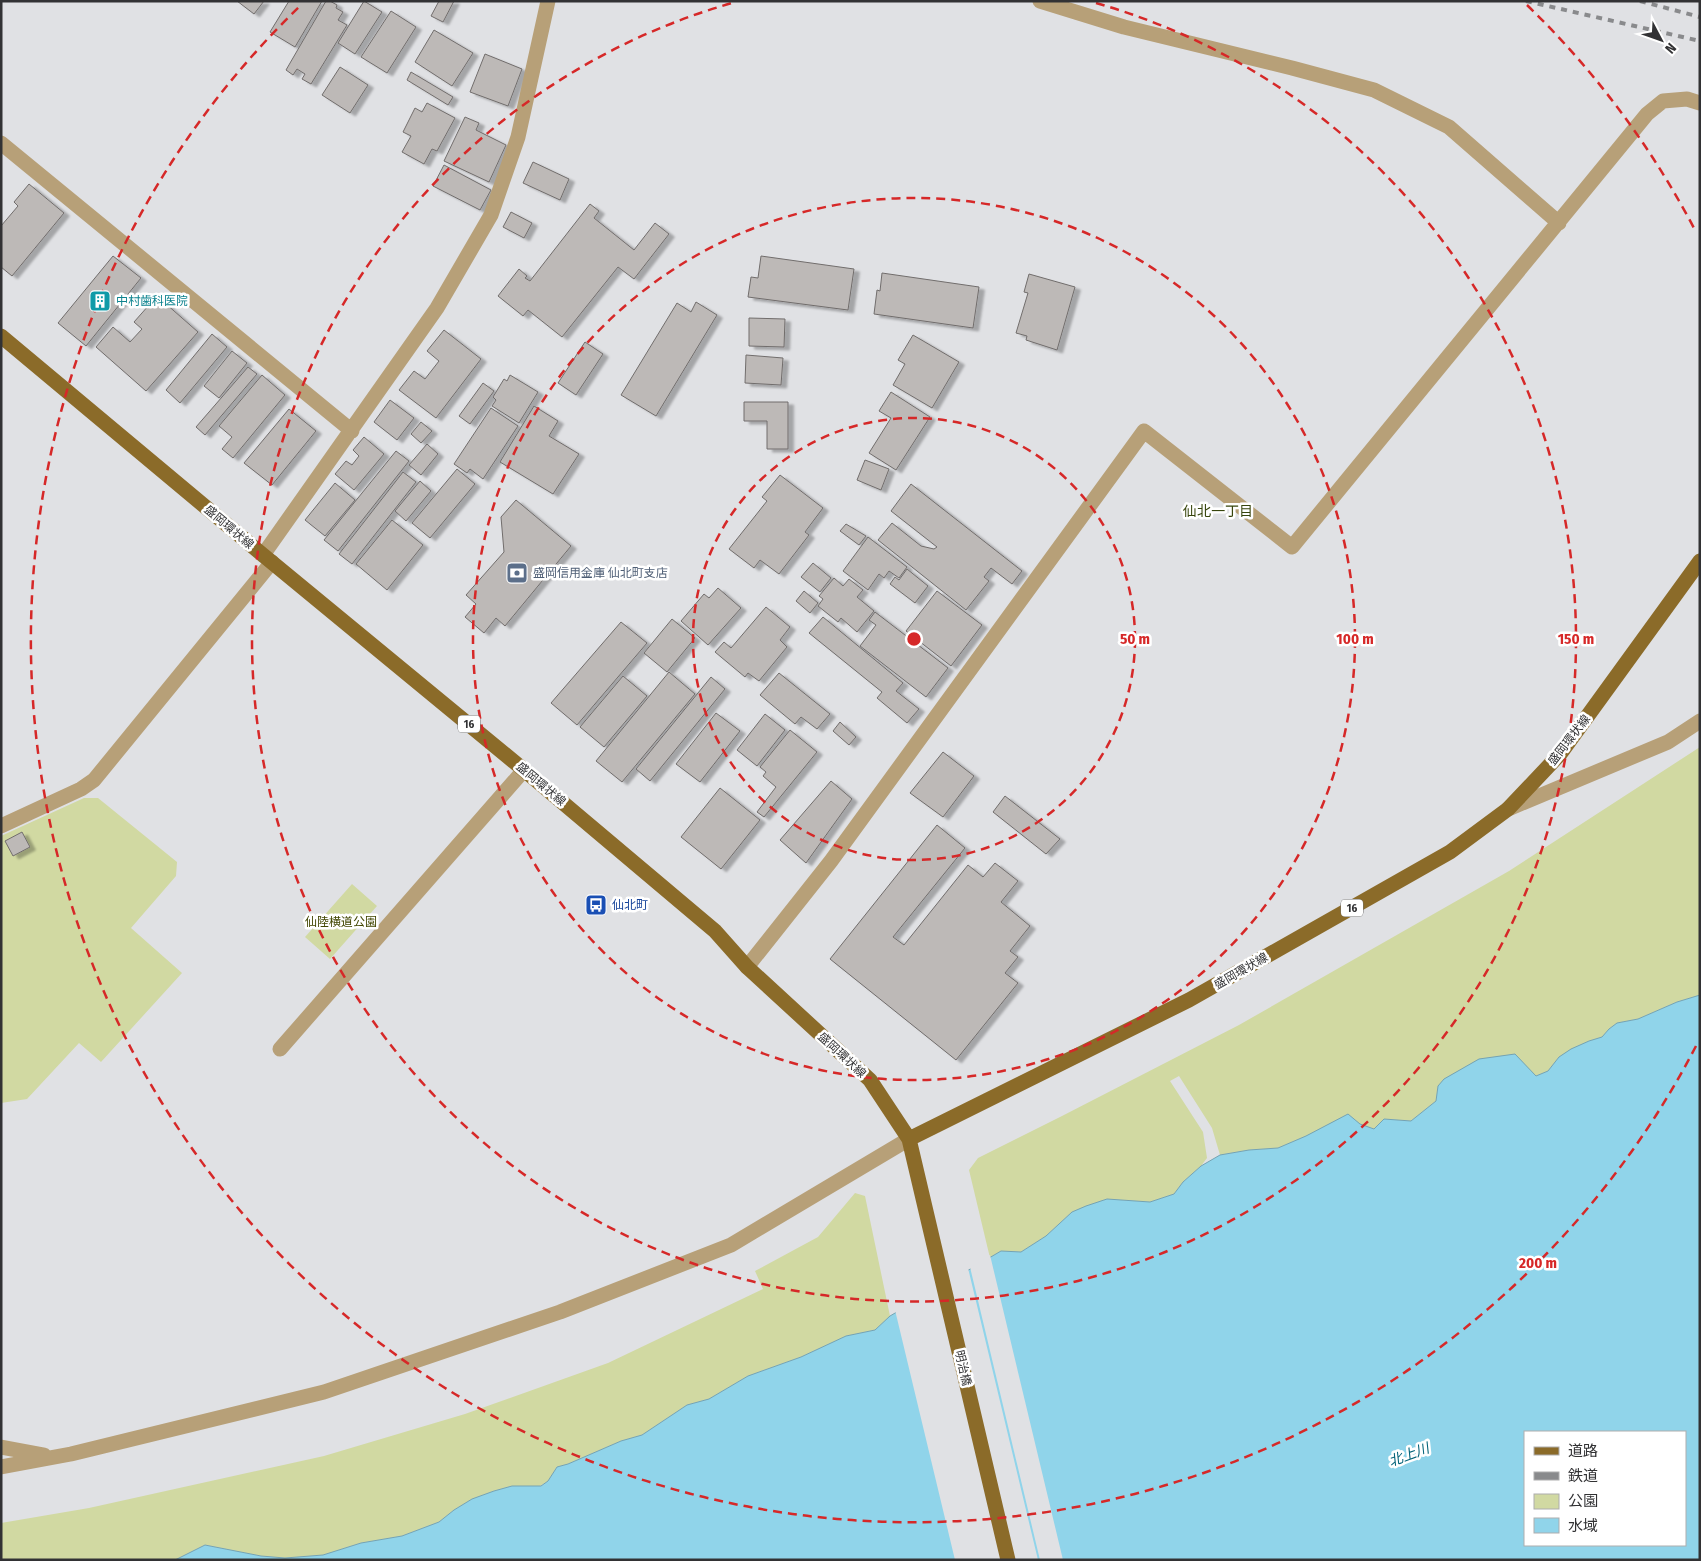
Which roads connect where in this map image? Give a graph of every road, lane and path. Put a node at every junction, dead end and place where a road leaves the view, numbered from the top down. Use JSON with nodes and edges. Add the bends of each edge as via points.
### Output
{"nodes":[{"id":1,"x":548,"y":1,"type":"edge"},
{"id":2,"x":1040,"y":1,"type":"edge"},
{"id":3,"x":1695,"y":100,"type":"edge"},
{"id":4,"x":1,"y":144,"type":"edge"},
{"id":5,"x":1559,"y":223,"type":"junction"},
{"id":6,"x":1,"y":336,"type":"edge"},
{"id":7,"x":352,"y":431,"type":"junction"},
{"id":8,"x":267,"y":559,"type":"junction"},
{"id":9,"x":1700,"y":561,"type":"edge"},
{"id":10,"x":1700,"y":721,"type":"edge"},
{"id":11,"x":524,"y":770,"type":"junction"},
{"id":12,"x":1508,"y":809,"type":"junction"},
{"id":13,"x":1,"y":826,"type":"edge"},
{"id":14,"x":747,"y":967,"type":"junction"},
{"id":15,"x":280,"y":1049,"type":"dead end"},
{"id":16,"x":909,"y":1139,"type":"junction"},
{"id":17,"x":1,"y":1447,"type":"edge"},
{"id":18,"x":54,"y":1457,"type":"junction"},
{"id":19,"x":1,"y":1467,"type":"edge"},
{"id":20,"x":1008,"y":1560,"type":"edge"}],
"edges":[{"from":1,"to":7,"type":"street","via":[[518,137],[491,215],[437,308]]},
{"from":2,"to":5,"type":"street","via":[[1124,27],[1374,90],[1449,127]]},
{"from":3,"to":5,"type":"street","via":[[1663,101],[1647,114]]},
{"from":4,"to":7,"type":"street"},
{"from":5,"to":14,"type":"street","via":[[1292,547],[1144,431],[831,861]]},
{"from":6,"to":8,"type":"main road","name":"盛岡環状線","number":"16"},
{"from":7,"to":8,"type":"street"},
{"from":8,"to":11,"type":"main road","name":"盛岡環状線","number":"16"},
{"from":8,"to":13,"type":"street","via":[[94,780]]},
{"from":9,"to":12,"type":"main road","name":"盛岡環状線","number":"16","via":[[1560,754]]},
{"from":10,"to":12,"type":"street","via":[[1668,742]]},
{"from":11,"to":14,"type":"main road","name":"盛岡環状線","number":"16","via":[[715,931]]},
{"from":11,"to":15,"type":"street"},
{"from":12,"to":16,"type":"main road","name":"盛岡環状線","number":"16","via":[[1450,852],[1190,1000]]},
{"from":14,"to":16,"type":"main road","name":"盛岡環状線","number":"16","via":[[870,1080]]},
{"from":16,"to":18,"type":"street","via":[[730,1245],[560,1312],[324,1392]]},
{"from":16,"to":20,"type":"main road","name":"明治橋"},
{"from":17,"to":18,"type":"street"},
{"from":18,"to":19,"type":"street"}]}
